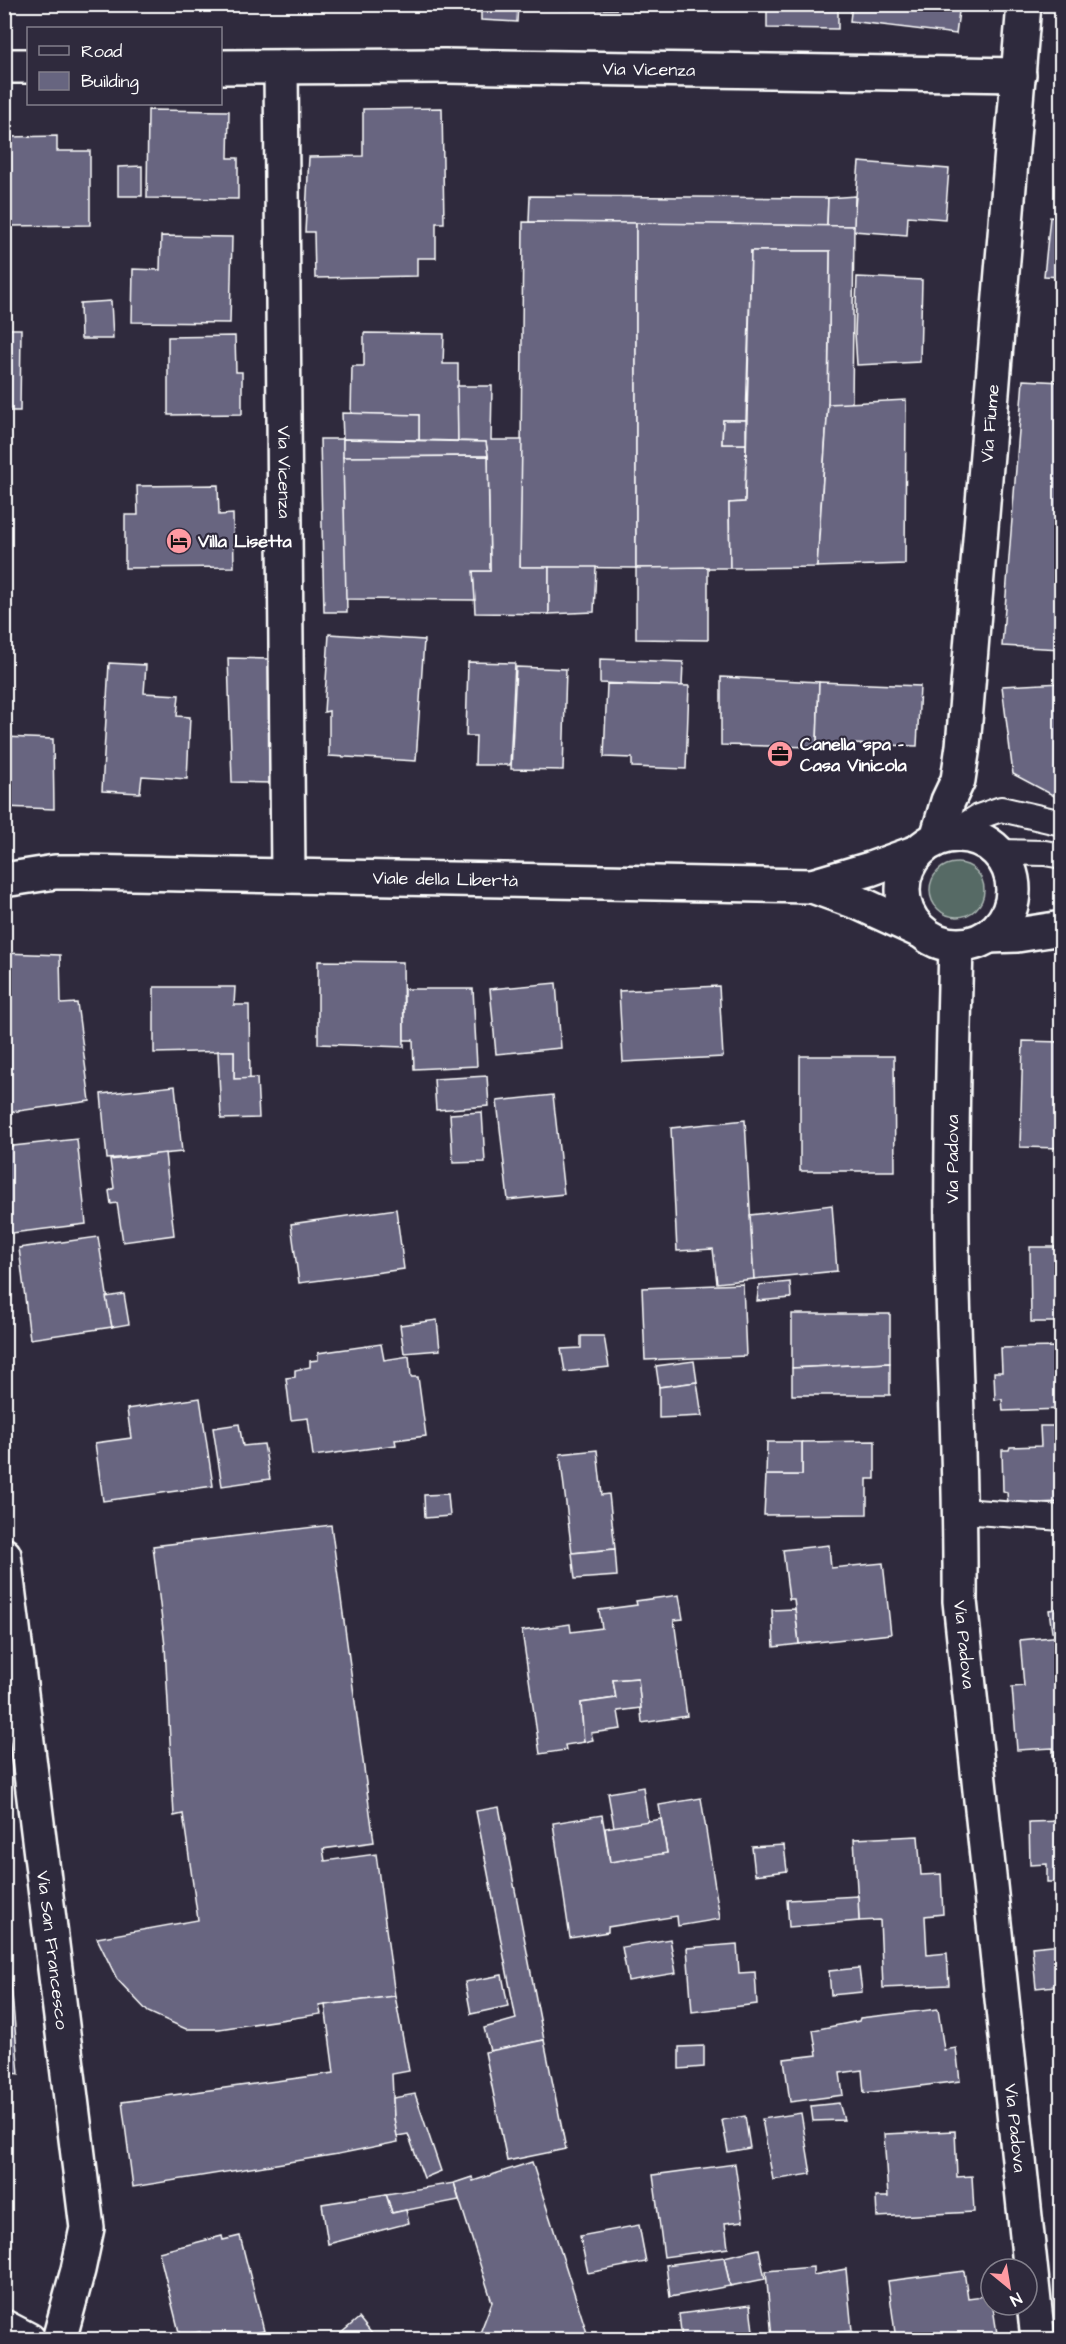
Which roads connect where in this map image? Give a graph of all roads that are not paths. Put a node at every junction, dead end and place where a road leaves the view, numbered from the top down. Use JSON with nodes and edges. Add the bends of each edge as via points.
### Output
{"nodes":[{"id":1,"x":1024,"y":4,"type":"edge"},
{"id":2,"x":4,"y":66,"type":"edge"},
{"id":3,"x":27,"y":66,"type":"edge"},
{"id":4,"x":222,"y":67,"type":"edge"},
{"id":5,"x":281,"y":67,"type":"junction"},
{"id":6,"x":1019,"y":75,"type":"junction"},
{"id":7,"x":1062,"y":823,"type":"edge"},
{"id":8,"x":935,"y":841,"type":"junction"},
{"id":9,"x":999,"y":852,"type":"junction"},
{"id":10,"x":1062,"y":856,"type":"edge"},
{"id":11,"x":4,"y":862,"type":"edge"},
{"id":12,"x":67,"y":872,"type":"junction"},
{"id":13,"x":288,"y":876,"type":"junction"},
{"id":14,"x":4,"y":880,"type":"edge"},
{"id":15,"x":812,"y":885,"type":"junction"},
{"id":16,"x":1062,"y":928,"type":"edge"},
{"id":17,"x":918,"y":930,"type":"junction"},
{"id":18,"x":989,"y":936,"type":"junction"},
{"id":19,"x":956,"y":946,"type":"junction"},
{"id":20,"x":961,"y":1511,"type":"junction"},
{"id":21,"x":1062,"y":1518,"type":"edge"},
{"id":22,"x":4,"y":1556,"type":"edge"},
{"id":23,"x":4,"y":2327,"type":"edge"},
{"id":24,"x":29,"y":2340,"type":"edge"},
{"id":25,"x":59,"y":2340,"type":"edge"},
{"id":26,"x":1038,"y":2340,"type":"edge"}],
"edges":[{"from":1,"to":6,"type":"street","name":"Via Fiume"},
{"from":2,"to":3,"type":"street"},
{"from":4,"to":5,"type":"street","name":"Via Vicenza"},
{"from":5,"to":6,"type":"street","name":"Via Vicenza"},
{"from":5,"to":13,"type":"street","name":"Via Vicenza"},
{"from":6,"to":8,"type":"street","name":"Via Fiume","via":[[963,746],[958,780]]},
{"from":7,"to":8,"type":"lane","via":[[1001,809]]},
{"from":8,"to":9,"type":"street","via":[[984,840]]},
{"from":8,"to":15,"type":"street","name":"Viale della Libertà","via":[[870,869]]},
{"from":8,"to":17,"type":"street","via":[[908,866],[903,882],[903,899]]},
{"from":9,"to":10,"type":"lane"},
{"from":9,"to":18,"type":"street","via":[[1010,868],[1012,906],[1003,923]]},
{"from":11,"to":12,"type":"street","name":"Viale della Libertà"},
{"from":12,"to":13,"type":"street","name":"Viale della Libertà"},
{"from":12,"to":14,"type":"street","name":"Viale della Libertà"},
{"from":13,"to":15,"type":"street","name":"Viale della Libertà"},
{"from":15,"to":17,"type":"street","name":"Viale della Libertà"},
{"from":16,"to":18,"type":"street"},
{"from":17,"to":19,"type":"street","via":[[929,939]]},
{"from":18,"to":19,"type":"street","via":[[975,944]]},
{"from":19,"to":20,"type":"street","name":"Via Padova","via":[[953,1290]]},
{"from":20,"to":21,"type":"lane"},
{"from":20,"to":26,"type":"street","name":"Via Padova","via":[[960,1601]]},
{"from":22,"to":25,"type":"street","name":"Via San Francesco","via":[[87,2228]]},
{"from":23,"to":24,"type":"street"}]}
